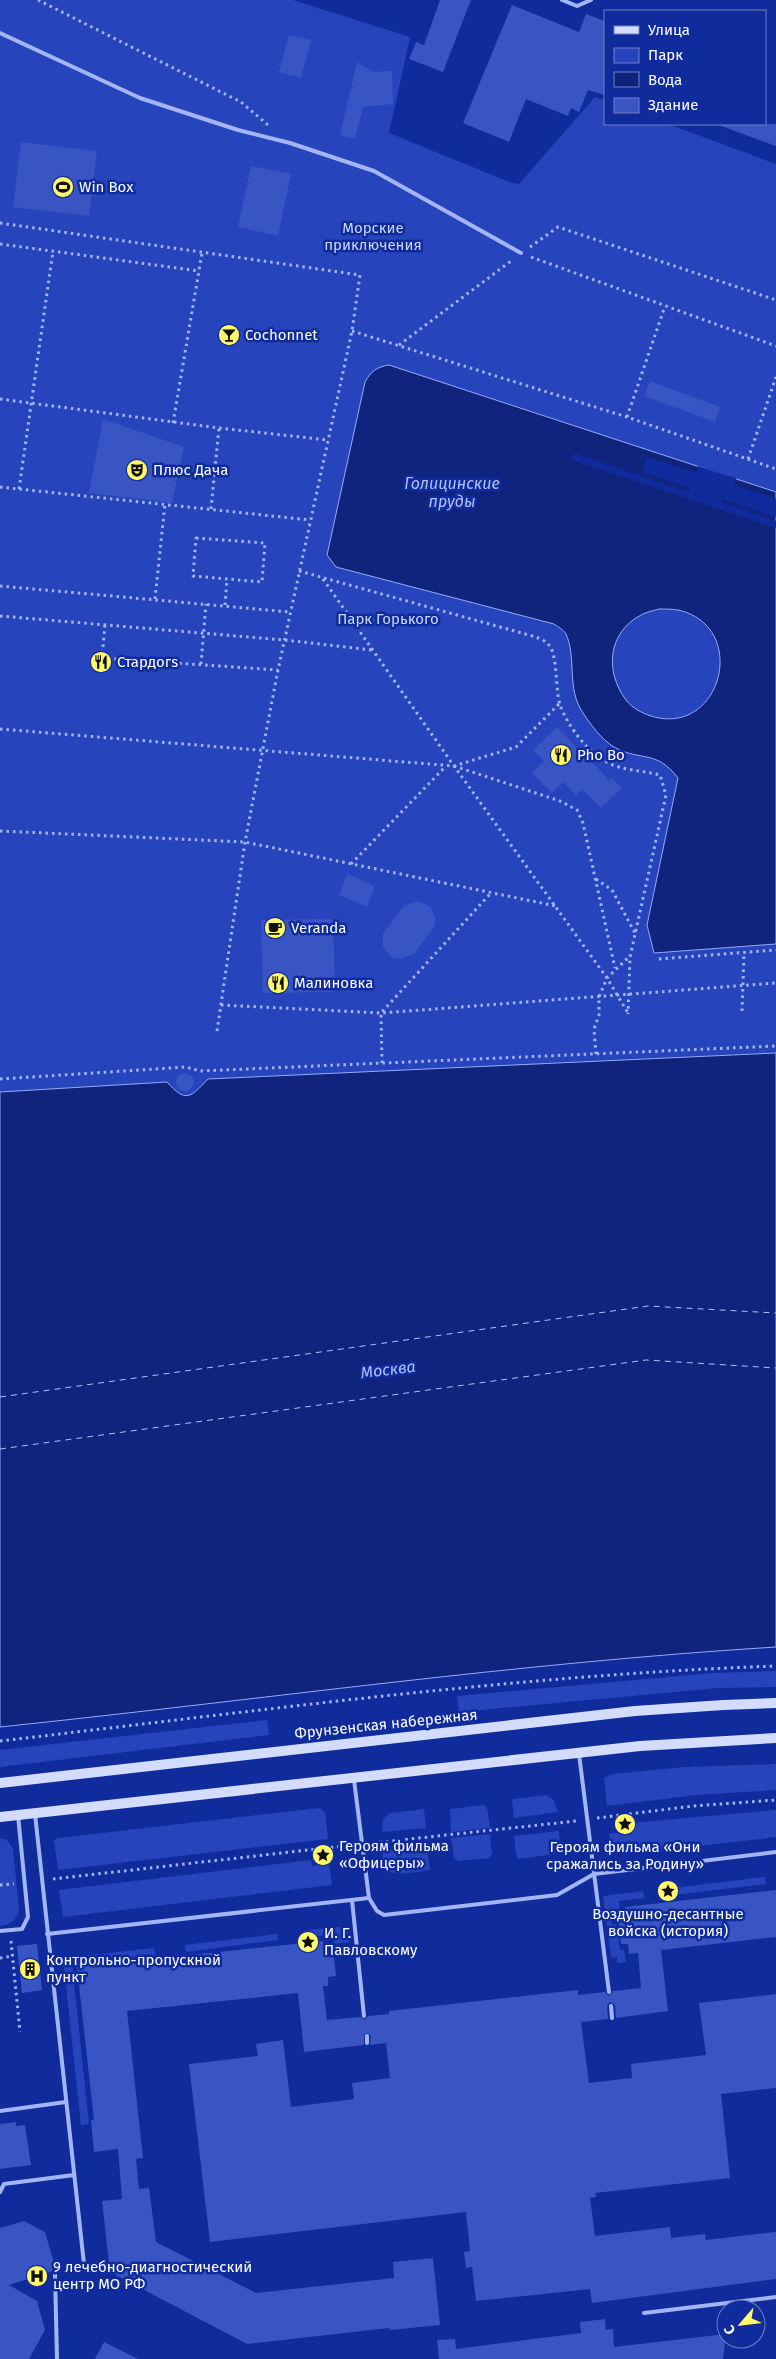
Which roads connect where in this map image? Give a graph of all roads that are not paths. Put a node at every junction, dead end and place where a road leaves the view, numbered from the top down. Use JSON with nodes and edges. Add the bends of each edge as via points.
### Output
{"nodes":[{"id":1,"x":562,"y":0,"type":"edge"},
{"id":2,"x":591,"y":0,"type":"edge"},
{"id":3,"x":0,"y":33,"type":"edge"},
{"id":4,"x":522,"y":253,"type":"road end"},
{"id":5,"x":776,"y":1704,"type":"edge"},
{"id":6,"x":776,"y":1738,"type":"edge"},
{"id":7,"x":579,"y":1752,"type":"junction"},
{"id":8,"x":353,"y":1778,"type":"junction"},
{"id":9,"x":0,"y":1783,"type":"edge"},
{"id":10,"x":35,"y":1814,"type":"junction"},
{"id":11,"x":18,"y":1815,"type":"junction"},
{"id":12,"x":0,"y":1818,"type":"edge"},
{"id":13,"x":776,"y":1852,"type":"edge"},
{"id":14,"x":594,"y":1874,"type":"junction"},
{"id":15,"x":369,"y":1898,"type":"junction"},
{"id":16,"x":352,"y":1900,"type":"junction"},
{"id":17,"x":0,"y":1931,"type":"edge"},
{"id":18,"x":47,"y":1934,"type":"junction"},
{"id":19,"x":609,"y":1992,"type":"dead end"},
{"id":20,"x":611,"y":2006,"type":"dead end"},
{"id":21,"x":364,"y":2016,"type":"dead end"},
{"id":22,"x":612,"y":2018,"type":"dead end"},
{"id":23,"x":367,"y":2036,"type":"dead end"},
{"id":24,"x":367,"y":2043,"type":"dead end"},
{"id":25,"x":66,"y":2102,"type":"junction"},
{"id":26,"x":0,"y":2111,"type":"edge"},
{"id":27,"x":74,"y":2175,"type":"junction"},
{"id":28,"x":0,"y":2192,"type":"edge"},
{"id":29,"x":84,"y":2264,"type":"dead end"},
{"id":30,"x":55,"y":2274,"type":"dead end"},
{"id":31,"x":776,"y":2297,"type":"edge"},
{"id":32,"x":644,"y":2313,"type":"dead end"},
{"id":33,"x":56,"y":2359,"type":"edge"}],
"edges":[{"from":1,"to":2,"type":"lane","via":[[576,6]]},
{"from":3,"to":4,"type":"lane","via":[[140,98],[374,171]]},
{"from":5,"to":9,"type":"main road","name":"Фрунзенская набережная","via":[[635,1711]]},
{"from":6,"to":7,"type":"main road"},
{"from":7,"to":8,"type":"main road"},
{"from":7,"to":14,"type":"lane"},
{"from":8,"to":10,"type":"main road"},
{"from":8,"to":15,"type":"lane"},
{"from":10,"to":11,"type":"main road"},
{"from":10,"to":18,"type":"lane"},
{"from":11,"to":12,"type":"main road"},
{"from":11,"to":17,"type":"lane","via":[[28,1917],[22,1929]]},
{"from":13,"to":14,"type":"lane"},
{"from":14,"to":15,"type":"lane","via":[[557,1895],[393,1914],[377,1911]]},
{"from":14,"to":19,"type":"lane"},
{"from":15,"to":16,"type":"lane"},
{"from":16,"to":18,"type":"lane"},
{"from":16,"to":21,"type":"lane"},
{"from":18,"to":25,"type":"lane"},
{"from":20,"to":22,"type":"lane"},
{"from":23,"to":24,"type":"lane"},
{"from":25,"to":26,"type":"lane"},
{"from":25,"to":27,"type":"lane"},
{"from":27,"to":28,"type":"lane","via":[[4,2184]]},
{"from":27,"to":29,"type":"lane"},
{"from":30,"to":33,"type":"lane"},
{"from":31,"to":32,"type":"lane"}]}
